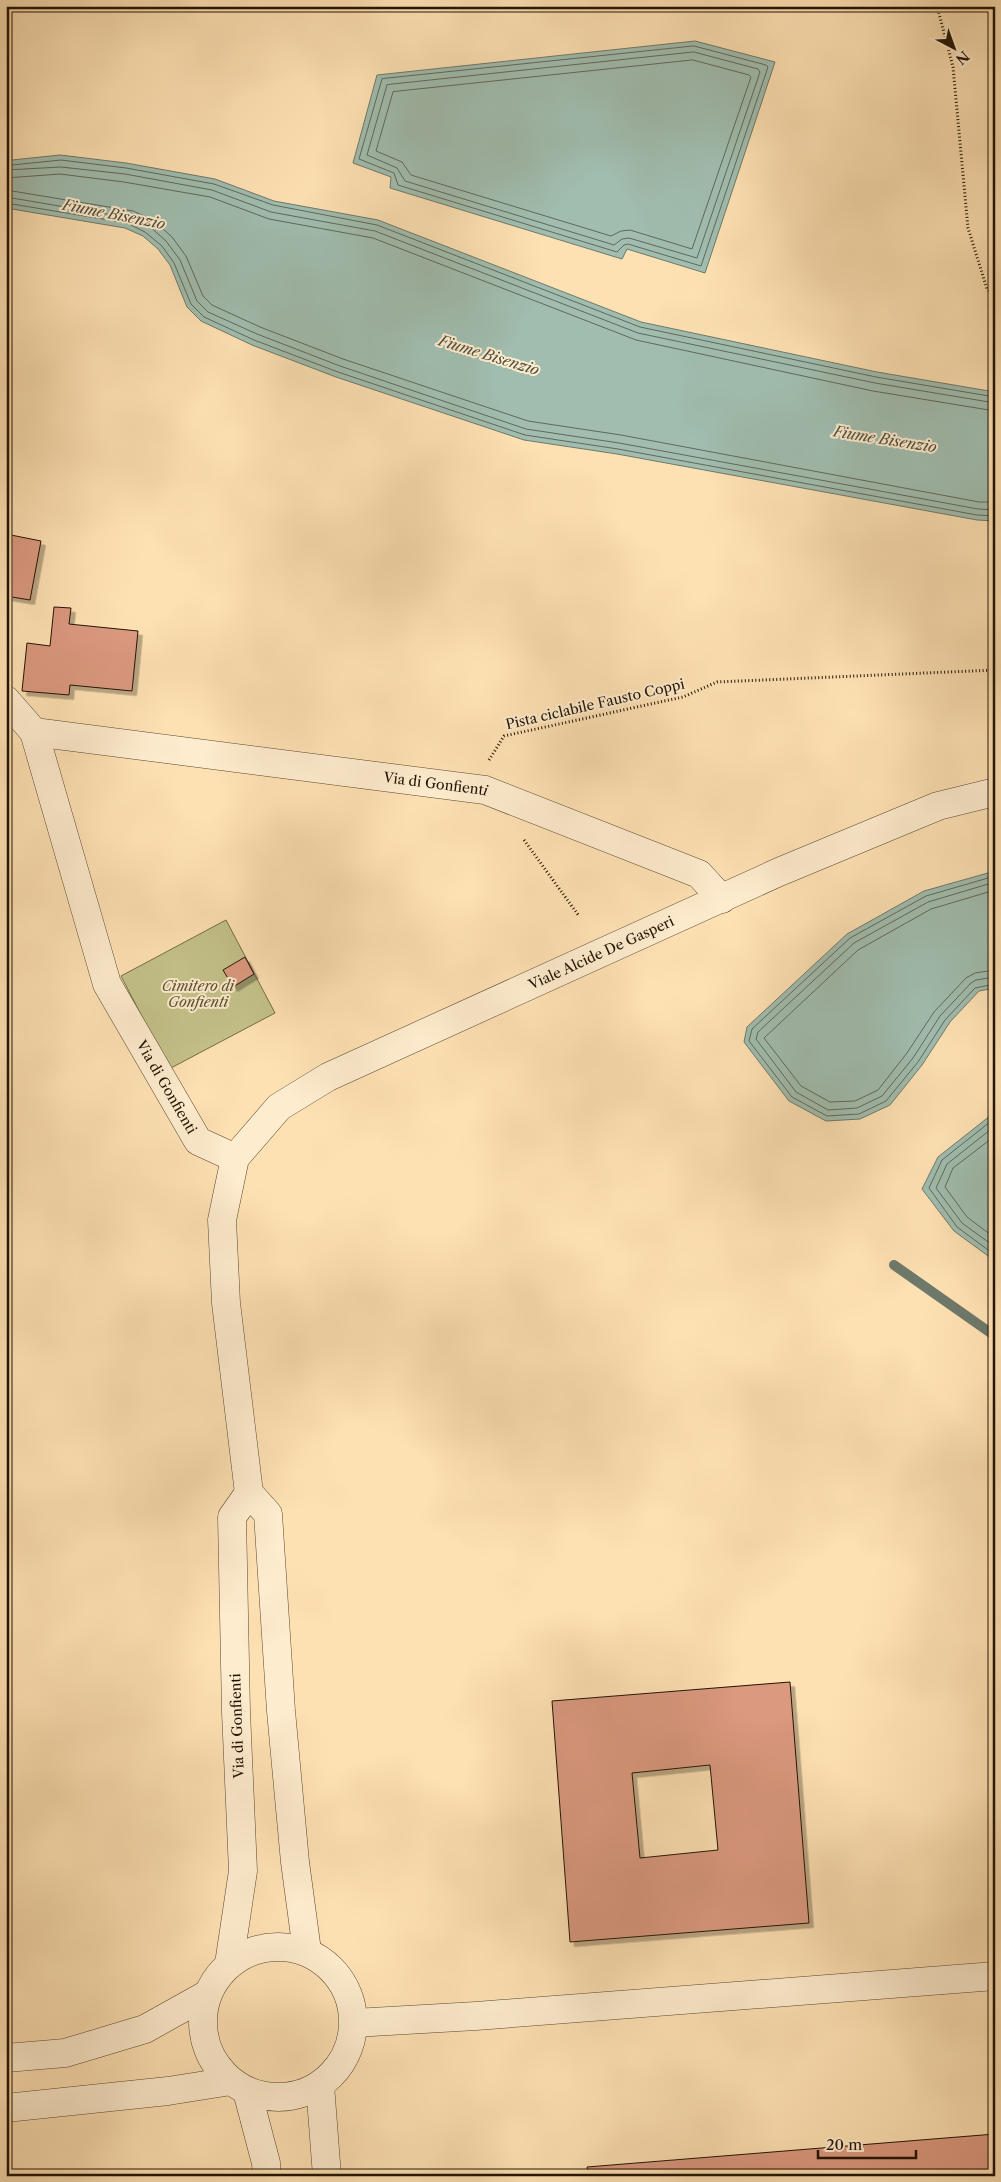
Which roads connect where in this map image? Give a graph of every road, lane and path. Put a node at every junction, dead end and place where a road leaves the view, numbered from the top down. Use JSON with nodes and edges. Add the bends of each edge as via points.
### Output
{"nodes":[{"id":1,"x":937,"y":6,"type":"edge"},
{"id":2,"x":995,"y":296,"type":"edge"},
{"id":3,"x":995,"y":670,"type":"edge"},
{"id":4,"x":6,"y":700,"type":"edge"},
{"id":5,"x":34,"y":732,"type":"junction"},
{"id":6,"x":485,"y":790,"type":"junction"},
{"id":7,"x":995,"y":792,"type":"edge"},
{"id":8,"x":522,"y":837,"type":"dead end"},
{"id":9,"x":722,"y":899,"type":"junction"},
{"id":10,"x":579,"y":916,"type":"dead end"},
{"id":11,"x":235,"y":1158,"type":"junction"},
{"id":12,"x":249,"y":1493,"type":"junction"},
{"id":13,"x":307,"y":1952,"type":"junction"},
{"id":14,"x":229,"y":1964,"type":"junction"},
{"id":15,"x":995,"y":1976,"type":"edge"},
{"id":16,"x":206,"y":1995,"type":"junction"},
{"id":17,"x":354,"y":2023,"type":"junction"},
{"id":18,"x":6,"y":2058,"type":"edge"},
{"id":19,"x":320,"y":2085,"type":"junction"},
{"id":20,"x":239,"y":2086,"type":"junction"},
{"id":21,"x":6,"y":2108,"type":"edge"},
{"id":22,"x":267,"y":2176,"type":"edge"},
{"id":23,"x":327,"y":2176,"type":"edge"}],
"edges":[{"from":1,"to":2,"type":"path","via":[[953,67],[968,228],[987,290]]},
{"from":3,"to":6,"type":"path","name":"Pista ciclabile Fausto Coppi","via":[[716,682],[683,697],[504,736],[486,764]]},
{"from":4,"to":5,"type":"street","name":"Via di Gonfienti"},
{"from":5,"to":6,"type":"street","name":"Via di Gonfienti"},
{"from":5,"to":11,"type":"street","name":"Via di Gonfienti","via":[[107,984],[198,1141]]},
{"from":6,"to":9,"type":"street","name":"Via di Gonfienti","via":[[699,874]]},
{"from":7,"to":9,"type":"street","name":"Viale Alcide De Gasperi","via":[[938,806]]},
{"from":8,"to":10,"type":"path"},
{"from":9,"to":11,"type":"street","name":"Viale Alcide De Gasperi","via":[[328,1077],[280,1107]]},
{"from":11,"to":12,"type":"street","via":[[222,1220],[226,1303]]},
{"from":12,"to":13,"type":"street","via":[[268,1514],[281,1711]]},
{"from":12,"to":14,"type":"street","name":"Via di Gonfienti","via":[[232,1517],[243,1871]]},
{"from":13,"to":14,"type":"street","via":[[287,1946],[266,1946],[246,1952]]},
{"from":13,"to":17,"type":"street","via":[[326,1963],[342,1980],[351,2000]]},
{"from":14,"to":16,"type":"street"},
{"from":15,"to":17,"type":"street"},
{"from":16,"to":18,"type":"street","via":[[145,2029],[65,2053]]},
{"from":16,"to":20,"type":"street","via":[[202,2019],[204,2042],[214,2064]]},
{"from":17,"to":19,"type":"street","via":[[350,2047],[337,2068]]},
{"from":19,"to":20,"type":"street","via":[[296,2095],[271,2097]]},
{"from":19,"to":23,"type":"street"},
{"from":20,"to":21,"type":"street"},
{"from":20,"to":22,"type":"street","via":[[266,2163]]}]}
